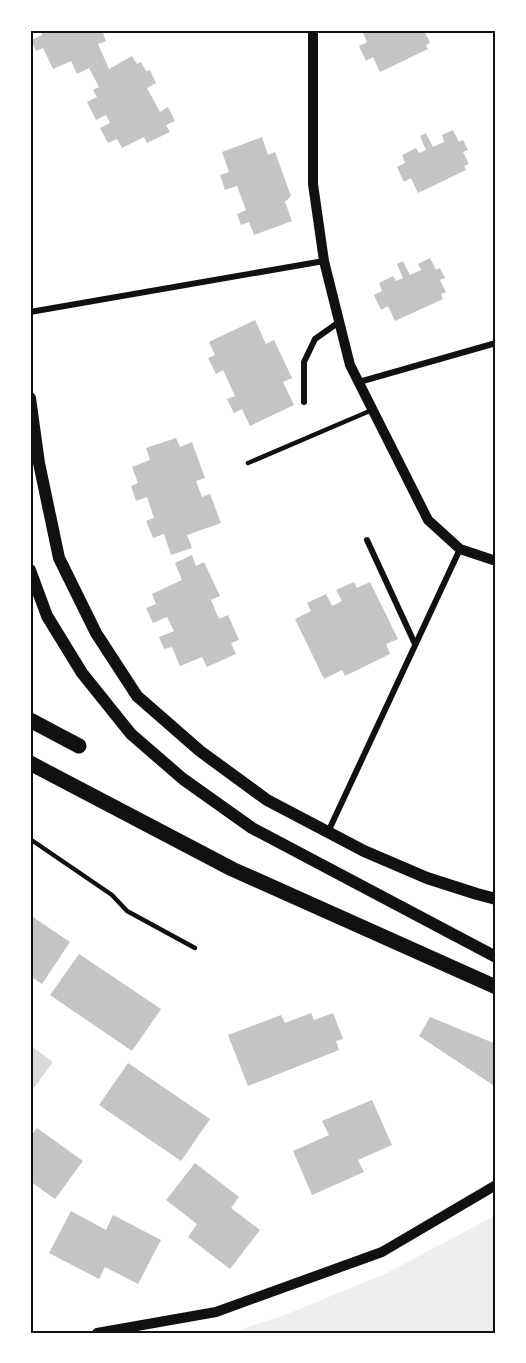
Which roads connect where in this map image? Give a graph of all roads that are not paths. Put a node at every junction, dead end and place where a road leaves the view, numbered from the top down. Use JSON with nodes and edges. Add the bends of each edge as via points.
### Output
{"nodes":[{"id":1,"x":313,"y":30,"type":"edge"},
{"id":2,"x":324,"y":261,"type":"junction"},
{"id":3,"x":30,"y":312,"type":"edge"},
{"id":4,"x":339,"y":322,"type":"junction"},
{"id":5,"x":496,"y":343,"type":"edge"},
{"id":6,"x":359,"y":382,"type":"junction"},
{"id":7,"x":30,"y":398,"type":"edge"},
{"id":8,"x":304,"y":402,"type":"dead end"},
{"id":9,"x":373,"y":410,"type":"junction"},
{"id":10,"x":248,"y":463,"type":"dead end"},
{"id":11,"x":367,"y":540,"type":"dead end"},
{"id":12,"x":460,"y":549,"type":"junction"},
{"id":13,"x":496,"y":561,"type":"edge"},
{"id":14,"x":30,"y":570,"type":"edge"},
{"id":15,"x":415,"y":644,"type":"junction"},
{"id":16,"x":30,"y":720,"type":"edge"},
{"id":17,"x":79,"y":746,"type":"dead end"},
{"id":18,"x":30,"y":763,"type":"edge"},
{"id":19,"x":328,"y":832,"type":"junction"},
{"id":20,"x":30,"y":839,"type":"edge"},
{"id":21,"x":496,"y":899,"type":"edge"},
{"id":22,"x":195,"y":948,"type":"dead end"},
{"id":23,"x":496,"y":957,"type":"edge"},
{"id":24,"x":496,"y":987,"type":"edge"},
{"id":25,"x":496,"y":1185,"type":"edge"},
{"id":26,"x":97,"y":1333,"type":"edge"}],
"edges":[{"from":1,"to":2,"type":"street","via":[[313,184]]},
{"from":2,"to":3,"type":"street"},
{"from":2,"to":4,"type":"street"},
{"from":4,"to":6,"type":"street","via":[[350,365]]},
{"from":4,"to":8,"type":"street","via":[[315,339],[304,362]]},
{"from":5,"to":6,"type":"street"},
{"from":6,"to":9,"type":"street"},
{"from":7,"to":19,"type":"main road","via":[[59,558],[96,633],[137,696],[200,751],[267,800]]},
{"from":9,"to":10,"type":"lane"},
{"from":9,"to":12,"type":"street","via":[[428,520]]},
{"from":11,"to":15,"type":"street"},
{"from":12,"to":13,"type":"street"},
{"from":12,"to":15,"type":"street"},
{"from":14,"to":23,"type":"main road","via":[[47,616],[82,673],[131,734],[183,779],[252,828]]},
{"from":15,"to":19,"type":"street"},
{"from":16,"to":17,"type":"main road"},
{"from":18,"to":24,"type":"main road","via":[[232,869]]},
{"from":19,"to":21,"type":"main road","via":[[427,878]]},
{"from":20,"to":22,"type":"lane","via":[[112,895],[127,911]]},
{"from":25,"to":26,"type":"street","via":[[382,1252],[216,1312]]}]}
